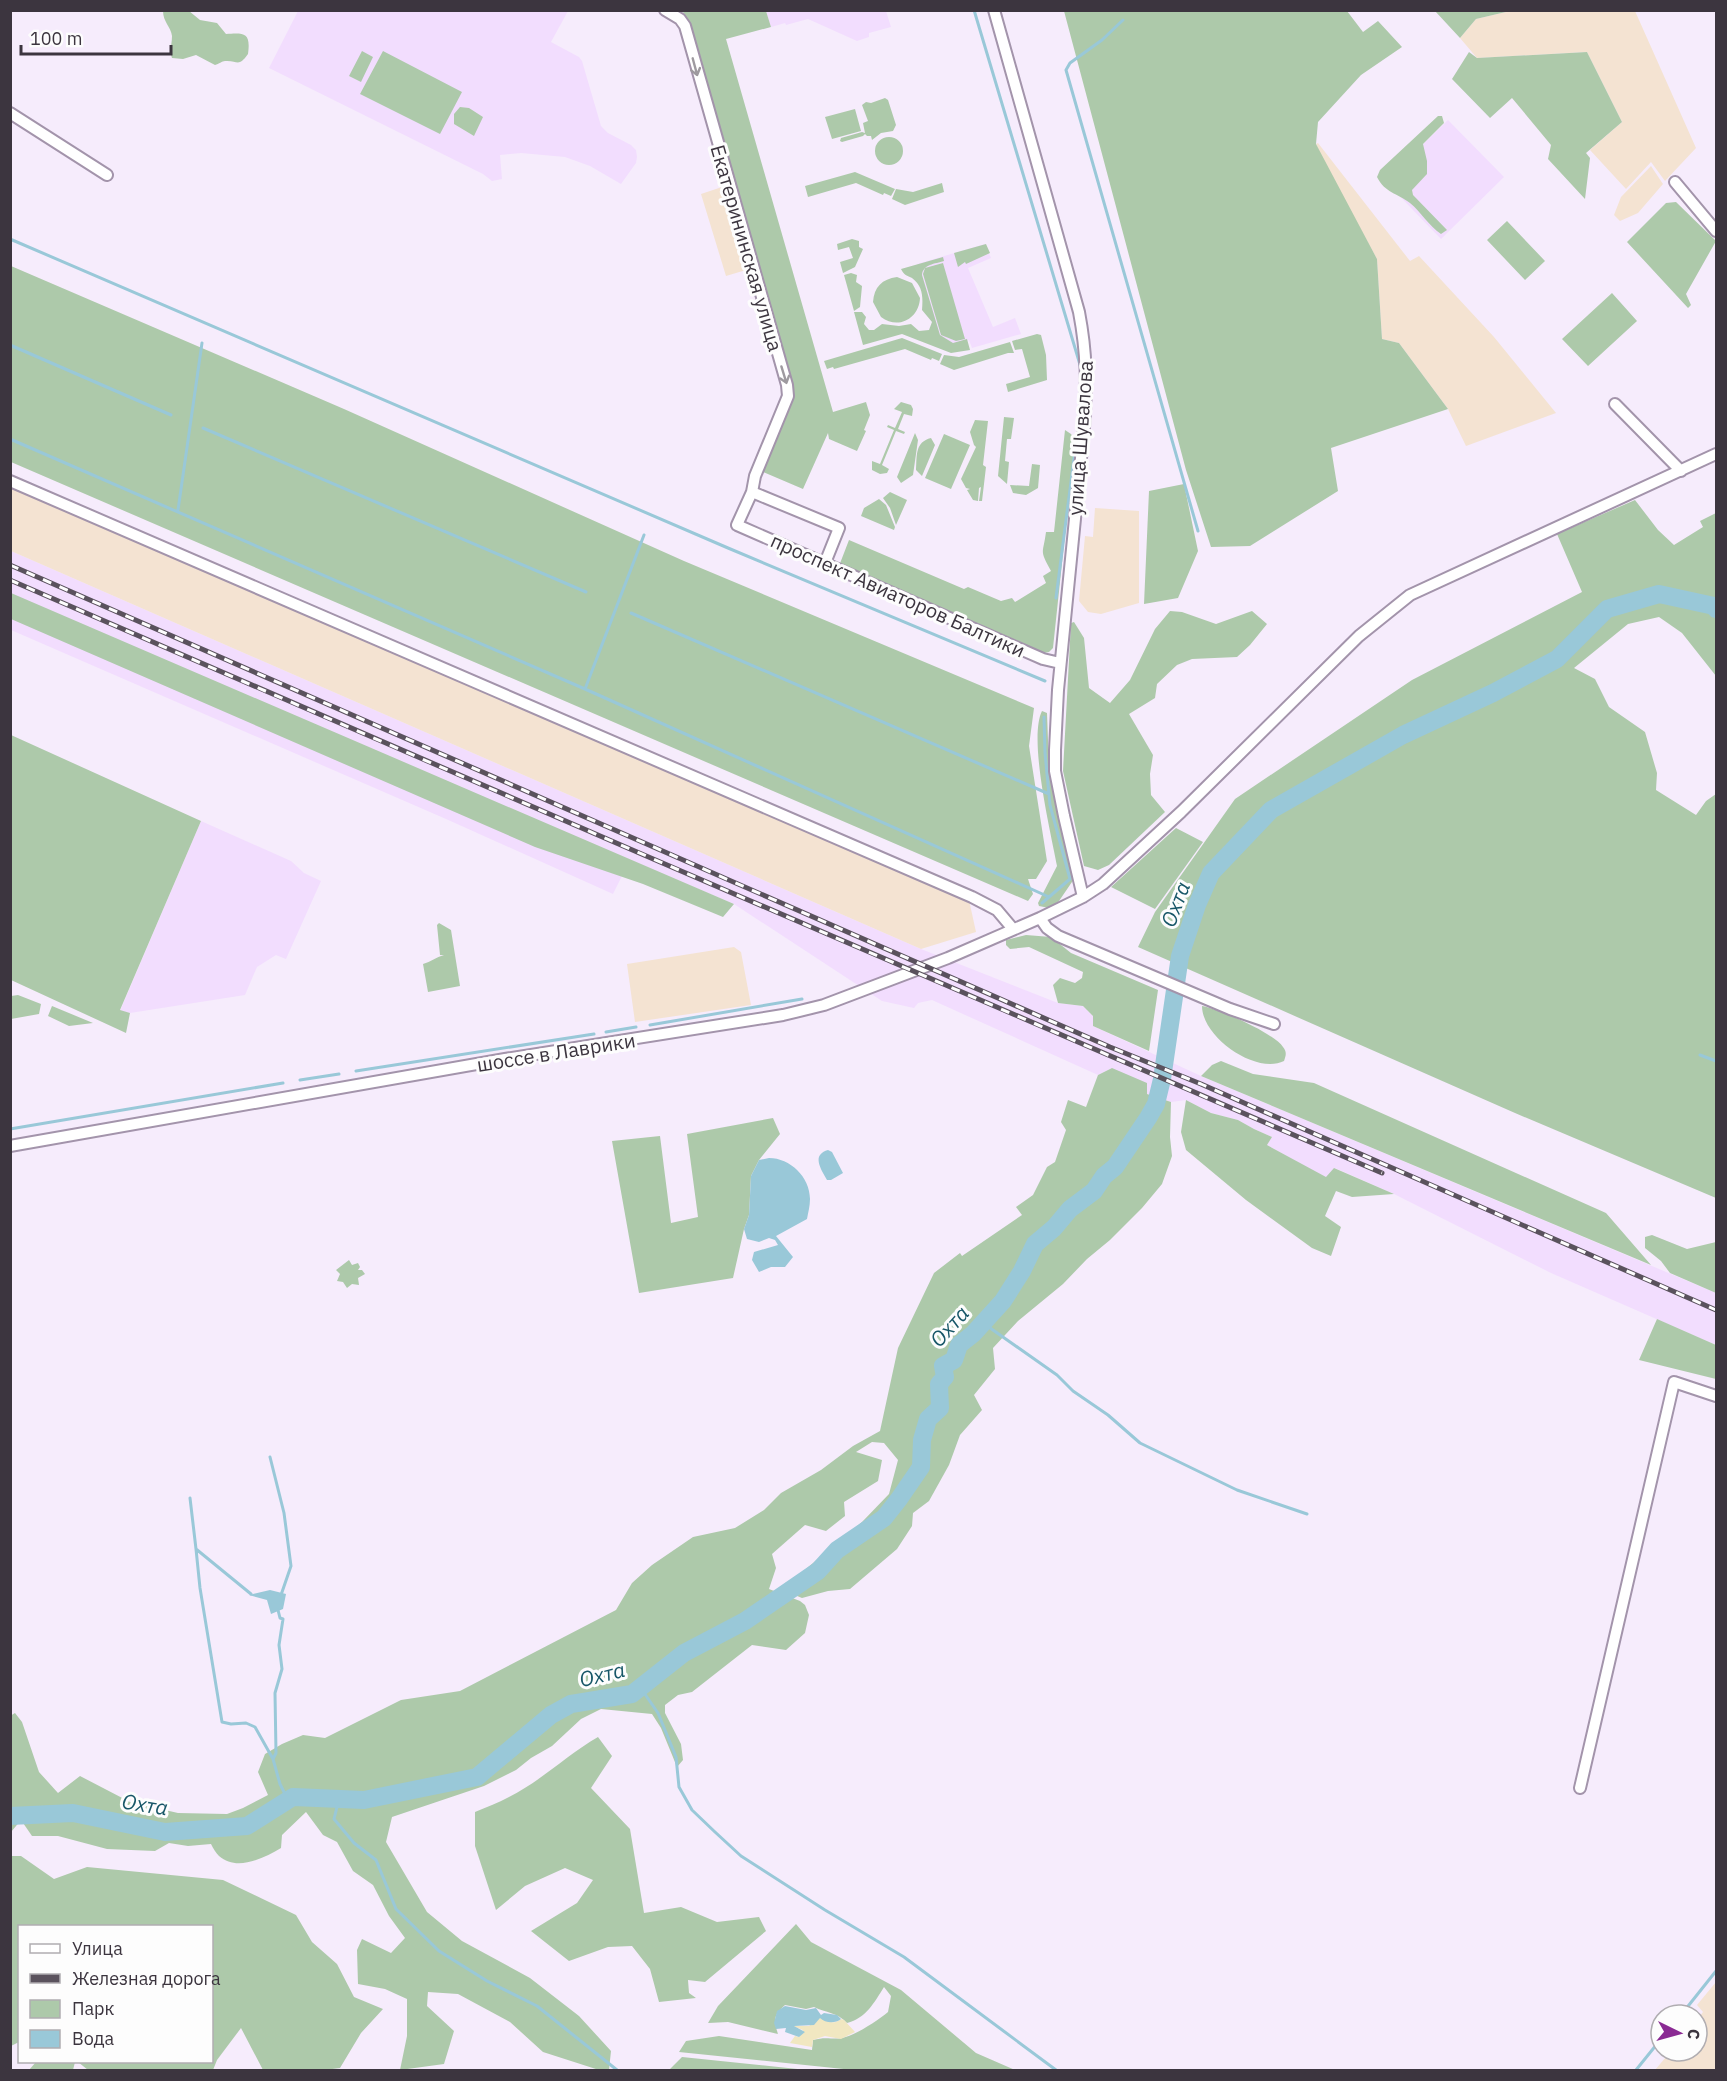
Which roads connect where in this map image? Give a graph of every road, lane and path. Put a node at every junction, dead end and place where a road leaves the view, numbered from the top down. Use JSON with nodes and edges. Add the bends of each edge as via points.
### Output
{"nodes":[{"id":1,"x":665,"y":10,"type":"edge"},
{"id":2,"x":994,"y":10,"type":"edge"},
{"id":3,"x":10,"y":113,"type":"edge"},
{"id":4,"x":107,"y":175,"type":"dead end"},
{"id":5,"x":1675,"y":182,"type":"dead end"},
{"id":6,"x":1716,"y":231,"type":"edge"},
{"id":7,"x":1616,"y":404,"type":"dead end"},
{"id":8,"x":1716,"y":454,"type":"edge"},
{"id":9,"x":1681,"y":471,"type":"junction"},
{"id":10,"x":10,"y":481,"type":"edge"},
{"id":11,"x":752,"y":492,"type":"junction"},
{"id":12,"x":737,"y":525,"type":"joint"},
{"id":13,"x":825,"y":563,"type":"junction"},
{"id":14,"x":1060,"y":663,"type":"junction"},
{"id":15,"x":1083,"y":897,"type":"junction"},
{"id":16,"x":1040,"y":918,"type":"junction"},
{"id":17,"x":1013,"y":930,"type":"junction"},
{"id":18,"x":1274,"y":1024,"type":"dead end"},
{"id":19,"x":10,"y":1146,"type":"edge"},
{"id":20,"x":1716,"y":1396,"type":"edge"},
{"id":21,"x":1580,"y":1788,"type":"dead end"}],
"edges":[{"from":1,"to":11,"type":"street","name":"Екатерининская улица","one_way":true,"via":[[684,26],[787,385],[788,396]]},
{"from":2,"to":14,"type":"street","name":"улица Шувалова","via":[[1085,342],[1084,428]]},
{"from":3,"to":4,"type":"street"},
{"from":5,"to":6,"type":"street"},
{"from":7,"to":9,"type":"street"},
{"from":8,"to":9,"type":"street","name":"шоссе в Лаврики"},
{"from":9,"to":15,"type":"street","name":"шоссе в Лаврики","via":[[1410,596],[1359,636],[1181,812],[1103,884]]},
{"from":10,"to":17,"type":"street","via":[[972,897],[997,910]]},
{"from":11,"to":12,"type":"street","name":"Екатерининская улица"},
{"from":11,"to":13,"type":"street","via":[[839,528]]},
{"from":12,"to":13,"type":"street","name":"проспект Авиаторов Балтики"},
{"from":13,"to":14,"type":"street","name":"проспект Авиаторов Балтики"},
{"from":14,"to":15,"type":"street","name":"улица Шувалова","via":[[1055,771]]},
{"from":15,"to":16,"type":"street","name":"шоссе в Лаврики"},
{"from":16,"to":17,"type":"street","name":"шоссе в Лаврики"},
{"from":16,"to":18,"type":"street","via":[[1058,936],[1230,1010]]},
{"from":17,"to":19,"type":"street","name":"шоссе в Лаврики","via":[[824,1005],[783,1015]]},
{"from":20,"to":21,"type":"street","via":[[1674,1382]]}]}
